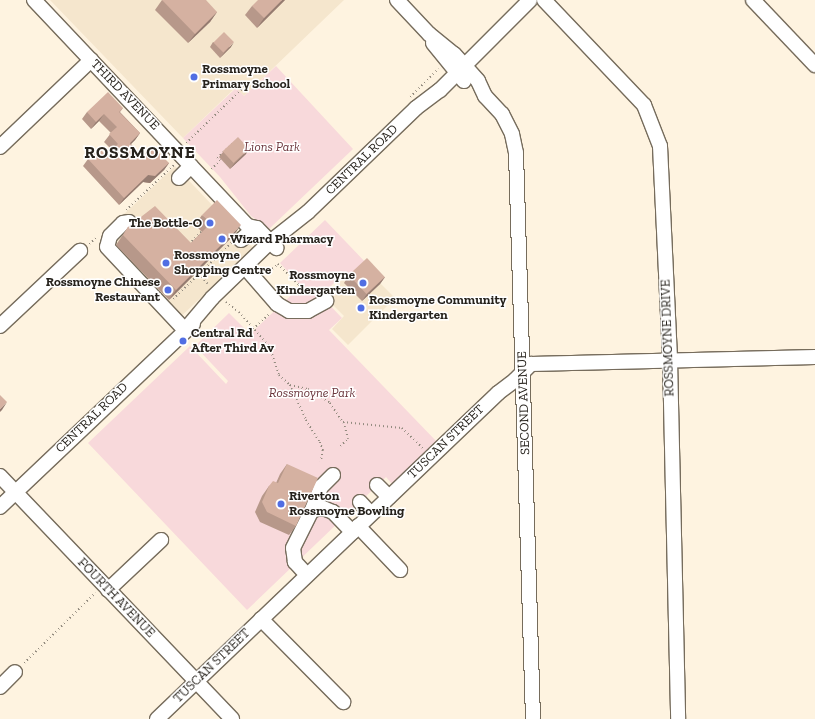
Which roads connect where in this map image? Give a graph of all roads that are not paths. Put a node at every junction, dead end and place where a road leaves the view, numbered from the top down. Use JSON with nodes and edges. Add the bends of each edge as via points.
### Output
{"nodes":[{"id":1,"x":34,"y":0,"type":"edge"},
{"id":2,"x":397,"y":0,"type":"edge"},
{"id":3,"x":530,"y":0,"type":"edge"},
{"id":4,"x":544,"y":0,"type":"edge"},
{"id":5,"x":753,"y":0,"type":"edge"},
{"id":6,"x":91,"y":60,"type":"junction"},
{"id":7,"x":815,"y":64,"type":"edge"},
{"id":8,"x":458,"y":67,"type":"junction"},
{"id":9,"x":0,"y":147,"type":"edge"},
{"id":10,"x":191,"y":166,"type":"junction"},
{"id":11,"x":176,"y":171,"type":"road end"},
{"id":12,"x":126,"y":218,"type":"road end"},
{"id":13,"x":270,"y":248,"type":"junction"},
{"id":14,"x":80,"y":251,"type":"road end"},
{"id":15,"x":250,"y":273,"type":"junction"},
{"id":16,"x":326,"y":301,"type":"dead end"},
{"id":17,"x":0,"y":326,"type":"edge"},
{"id":18,"x":185,"y":330,"type":"junction"},
{"id":19,"x":815,"y":357,"type":"edge"},
{"id":20,"x":670,"y":359,"type":"junction"},
{"id":21,"x":523,"y":372,"type":"junction"},
{"id":22,"x":333,"y":475,"type":"dead end"},
{"id":23,"x":0,"y":476,"type":"edge"},
{"id":24,"x":377,"y":485,"type":"dead end"},
{"id":25,"x":15,"y":492,"type":"junction"},
{"id":26,"x":389,"y":497,"type":"junction"},
{"id":27,"x":360,"y":502,"type":"dead end"},
{"id":28,"x":0,"y":507,"type":"edge"},
{"id":29,"x":312,"y":510,"type":"junction"},
{"id":30,"x":371,"y":514,"type":"junction"},
{"id":31,"x":355,"y":529,"type":"junction"},
{"id":32,"x":161,"y":540,"type":"dead end"},
{"id":33,"x":400,"y":570,"type":"dead end"},
{"id":34,"x":306,"y":575,"type":"junction"},
{"id":35,"x":105,"y":586,"type":"junction"},
{"id":36,"x":261,"y":619,"type":"junction"},
{"id":37,"x":16,"y":672,"type":"road end"},
{"id":38,"x":196,"y":681,"type":"junction"},
{"id":39,"x":0,"y":687,"type":"edge"},
{"id":40,"x":343,"y":702,"type":"dead end"},
{"id":41,"x":157,"y":719,"type":"edge"},
{"id":42,"x":232,"y":719,"type":"edge"},
{"id":43,"x":532,"y":719,"type":"edge"},
{"id":44,"x":678,"y":719,"type":"edge"}],
"edges":[{"from":1,"to":6,"type":"street","name":"THIRD AVENUE"},
{"from":2,"to":8,"type":"street","name":"SECOND AVENUE","via":[[428,34],[437,51]]},
{"from":3,"to":8,"type":"street","name":"CENTRAL ROAD","via":[[506,22],[484,36]]},
{"from":4,"to":20,"type":"street","name":"ROSSMOYNE DRIVE","via":[[644,105],[653,122],[662,161]]},
{"from":5,"to":7,"type":"street"},
{"from":6,"to":9,"type":"street"},
{"from":6,"to":10,"type":"street","name":"THIRD AVENUE"},
{"from":8,"to":13,"type":"street","name":"CENTRAL ROAD"},
{"from":8,"to":21,"type":"street","name":"SECOND AVENUE","via":[[471,88],[485,96],[502,114],[512,134],[516,153]]},
{"from":10,"to":11,"type":"street"},
{"from":10,"to":13,"type":"street","name":"THIRD AVENUE","via":[[243,235],[256,228]]},
{"from":12,"to":18,"type":"street","via":[[110,236],[107,247]]},
{"from":13,"to":15,"type":"street","name":"CENTRAL ROAD"},
{"from":13,"to":18,"type":"street","name":"CENTRAL ROAD","via":[[212,298]]},
{"from":14,"to":17,"type":"street"},
{"from":15,"to":16,"type":"street","via":[[277,304],[289,311],[308,311]]},
{"from":15,"to":18,"type":"street","name":"CENTRAL ROAD","via":[[218,304]]},
{"from":18,"to":25,"type":"street","name":"CENTRAL ROAD"},
{"from":19,"to":20,"type":"street","name":"TUSCAN STREET"},
{"from":20,"to":21,"type":"street","name":"TUSCAN STREET","via":[[531,364]]},
{"from":20,"to":44,"type":"street","name":"ROSSMOYNE DRIVE"},
{"from":21,"to":26,"type":"street","name":"TUSCAN STREET","via":[[506,385]]},
{"from":21,"to":43,"type":"street","name":"SECOND AVENUE"},
{"from":22,"to":29,"type":"street","via":[[320,487]]},
{"from":23,"to":25,"type":"street","name":"FOURTH AVENUE"},
{"from":24,"to":26,"type":"street"},
{"from":25,"to":28,"type":"street","name":"CENTRAL ROAD"},
{"from":25,"to":35,"type":"street","name":"FOURTH AVENUE"},
{"from":26,"to":30,"type":"street","name":"TUSCAN STREET"},
{"from":27,"to":30,"type":"street"},
{"from":29,"to":31,"type":"street","via":[[323,508],[333,512]]},
{"from":29,"to":34,"type":"street","via":[[293,548],[295,562]]},
{"from":30,"to":31,"type":"street","name":"TUSCAN STREET"},
{"from":31,"to":33,"type":"street"},
{"from":31,"to":34,"type":"street","name":"TUSCAN STREET"},
{"from":32,"to":35,"type":"street"},
{"from":34,"to":36,"type":"street","name":"TUSCAN STREET"},
{"from":35,"to":38,"type":"street","name":"FOURTH AVENUE"},
{"from":36,"to":38,"type":"street","name":"TUSCAN STREET"},
{"from":36,"to":40,"type":"street"},
{"from":37,"to":39,"type":"street"},
{"from":38,"to":41,"type":"street","name":"TUSCAN STREET"},
{"from":38,"to":42,"type":"street","name":"FOURTH AVENUE"}]}
